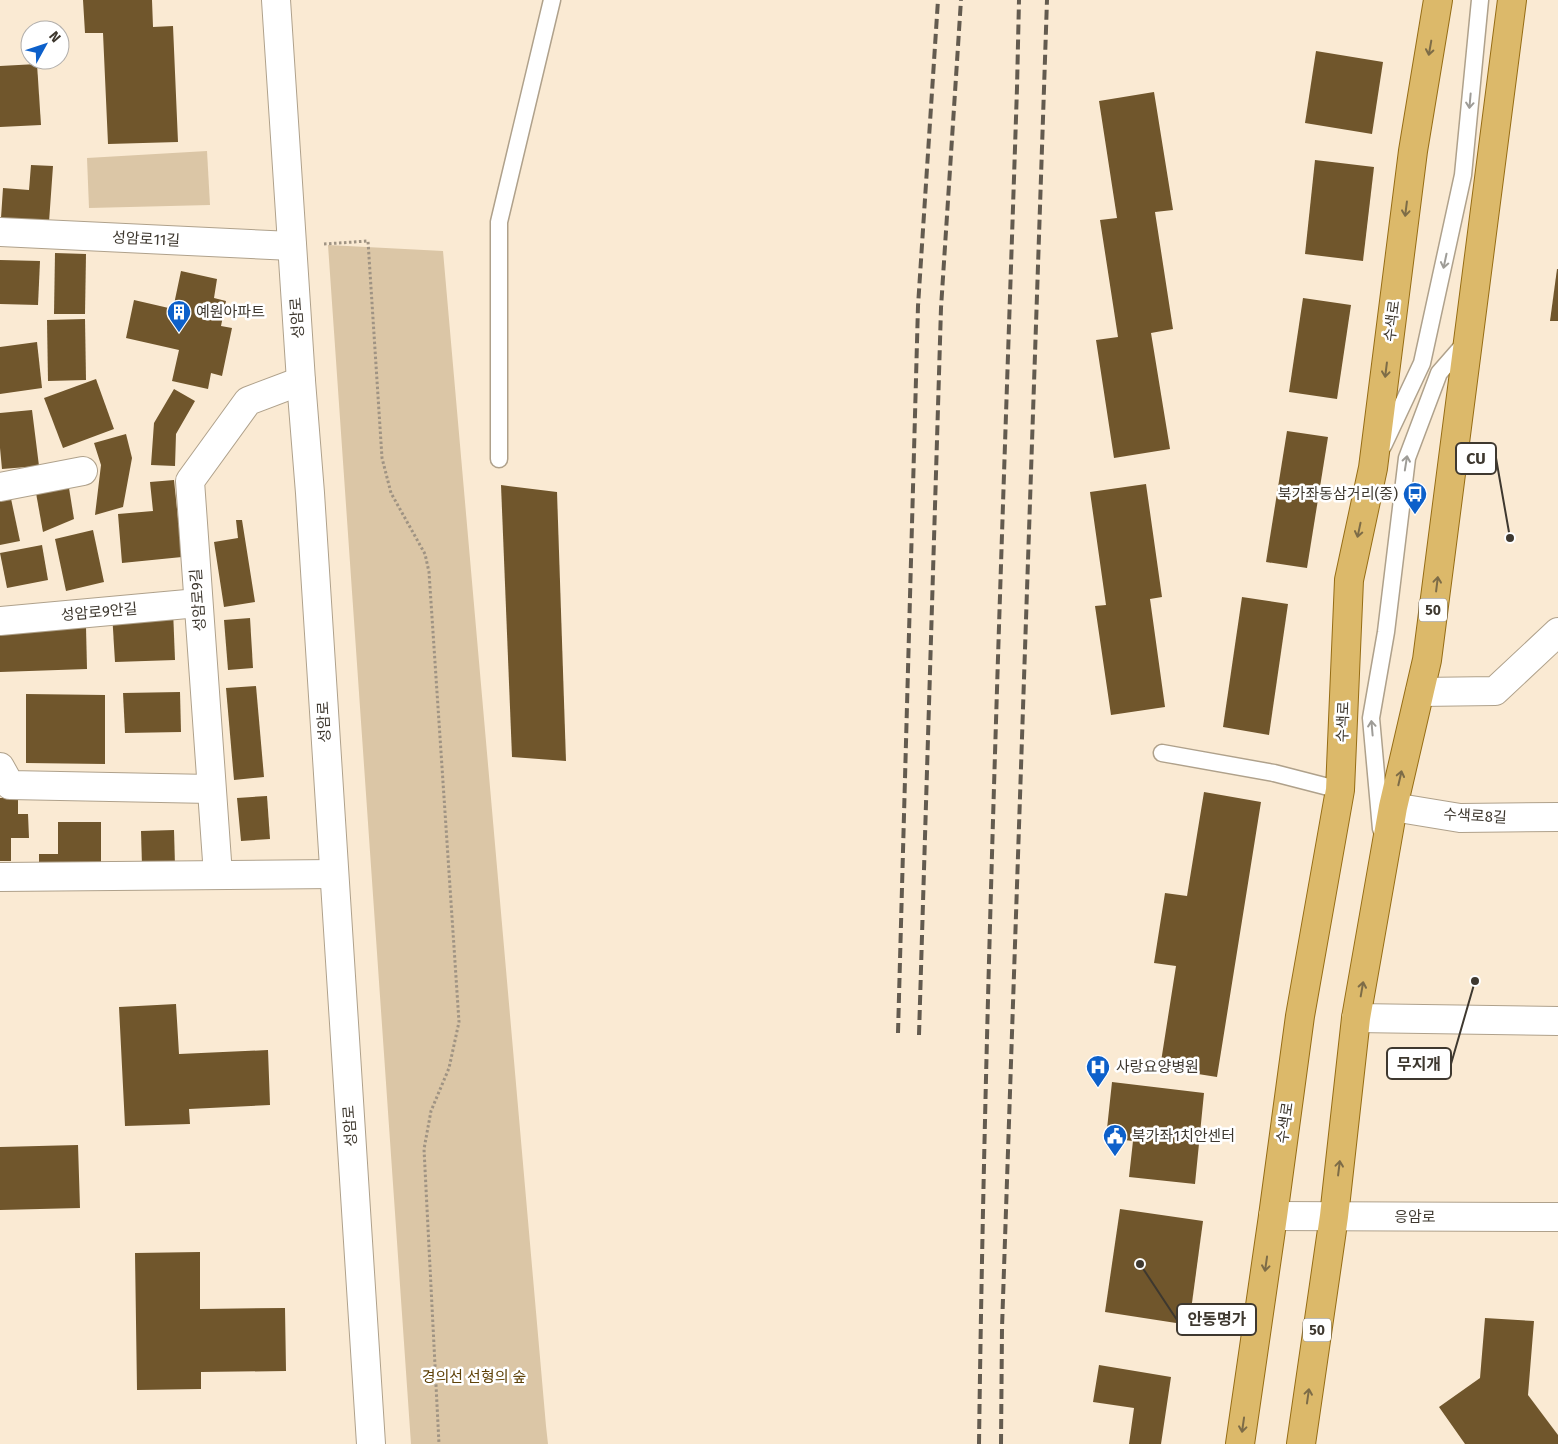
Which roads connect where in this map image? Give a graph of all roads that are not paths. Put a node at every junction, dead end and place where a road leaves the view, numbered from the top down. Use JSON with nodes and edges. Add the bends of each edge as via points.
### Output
{"nodes":[{"id":1,"x":276,"y":0,"type":"edge"},
{"id":2,"x":552,"y":0,"type":"edge"},
{"id":3,"x":1438,"y":0,"type":"edge"},
{"id":4,"x":1480,"y":0,"type":"edge"},
{"id":5,"x":1512,"y":0,"type":"edge"},
{"id":6,"x":0,"y":232,"type":"edge"},
{"id":7,"x":292,"y":246,"type":"junction"},
{"id":8,"x":1467,"y":340,"type":"junction"},
{"id":9,"x":302,"y":381,"type":"junction"},
{"id":10,"x":499,"y":459,"type":"dead end"},
{"id":11,"x":1373,"y":468,"type":"junction"},
{"id":12,"x":83,"y":471,"type":"dead end"},
{"id":13,"x":0,"y":487,"type":"edge"},
{"id":14,"x":198,"y":603,"type":"junction"},
{"id":15,"x":0,"y":621,"type":"edge"},
{"id":16,"x":1558,"y":632,"type":"edge"},
{"id":17,"x":1420,"y":692,"type":"junction"},
{"id":18,"x":1162,"y":754,"type":"dead end"},
{"id":19,"x":0,"y":766,"type":"edge"},
{"id":20,"x":212,"y":789,"type":"junction"},
{"id":21,"x":1340,"y":790,"type":"junction"},
{"id":22,"x":1393,"y":807,"type":"junction"},
{"id":23,"x":1558,"y":817,"type":"edge"},
{"id":24,"x":1384,"y":864,"type":"junction"},
{"id":25,"x":334,"y":874,"type":"junction"},
{"id":26,"x":218,"y":875,"type":"junction"},
{"id":27,"x":0,"y":877,"type":"edge"},
{"id":28,"x":1356,"y":1018,"type":"junction"},
{"id":29,"x":1558,"y":1021,"type":"edge"},
{"id":30,"x":1273,"y":1216,"type":"junction"},
{"id":31,"x":1334,"y":1216,"type":"junction"},
{"id":32,"x":1558,"y":1217,"type":"edge"},
{"id":33,"x":371,"y":1444,"type":"edge"},
{"id":34,"x":1240,"y":1444,"type":"edge"},
{"id":35,"x":1301,"y":1444,"type":"edge"}],
"edges":[{"from":1,"to":7,"type":"street","name":"성암로"},
{"from":2,"to":10,"type":"lane","via":[[499,222]]},
{"from":3,"to":11,"type":"main road","name":"수색로","one_way":true,"via":[[1413,151]]},
{"from":4,"to":11,"type":"lane","one_way":true,"via":[[1463,175],[1422,363]]},
{"from":5,"to":8,"type":"main road","number":"50"},
{"from":6,"to":7,"type":"street","name":"성암로11길"},
{"from":7,"to":9,"type":"street","name":"성암로"},
{"from":17,"to":8,"type":"main road","number":"50","one_way":true,"via":[[1427,660]]},
{"from":24,"to":8,"type":"lane","one_way":true,"via":[[1371,718],[1386,632],[1407,458],[1438,373]]},
{"from":9,"to":14,"type":"street","name":"성암로9길","via":[[248,401],[190,481]]},
{"from":9,"to":25,"type":"street","name":"성암로"},
{"from":11,"to":21,"type":"main road","name":"수색로","one_way":true,"via":[[1349,580]]},
{"from":12,"to":13,"type":"street"},
{"from":14,"to":15,"type":"street","name":"성암로9안길"},
{"from":14,"to":20,"type":"street","name":"성암로9길"},
{"from":16,"to":17,"type":"street","via":[[1495,691]]},
{"from":22,"to":17,"type":"main road","number":"50","one_way":true},
{"from":18,"to":21,"type":"lane","via":[[1274,773]]},
{"from":19,"to":20,"type":"street","via":[[10,785]]},
{"from":20,"to":26,"type":"street","name":"성암로9길"},
{"from":21,"to":30,"type":"main road","name":"수색로","via":[[1300,1016]]},
{"from":22,"to":23,"type":"street","name":"수색로8길","via":[[1460,818]]},
{"from":22,"to":24,"type":"main road","number":"50"},
{"from":28,"to":24,"type":"main road","number":"50","one_way":true},
{"from":25,"to":26,"type":"street"},
{"from":25,"to":33,"type":"street","name":"성암로"},
{"from":26,"to":27,"type":"street"},
{"from":28,"to":29,"type":"street"},
{"from":31,"to":28,"type":"main road","number":"50","one_way":true},
{"from":30,"to":31,"type":"street","name":"응암로"},
{"from":30,"to":34,"type":"main road","name":"수색로","one_way":true},
{"from":31,"to":32,"type":"street","name":"응암로"},
{"from":35,"to":31,"type":"main road","number":"50","one_way":true}]}
